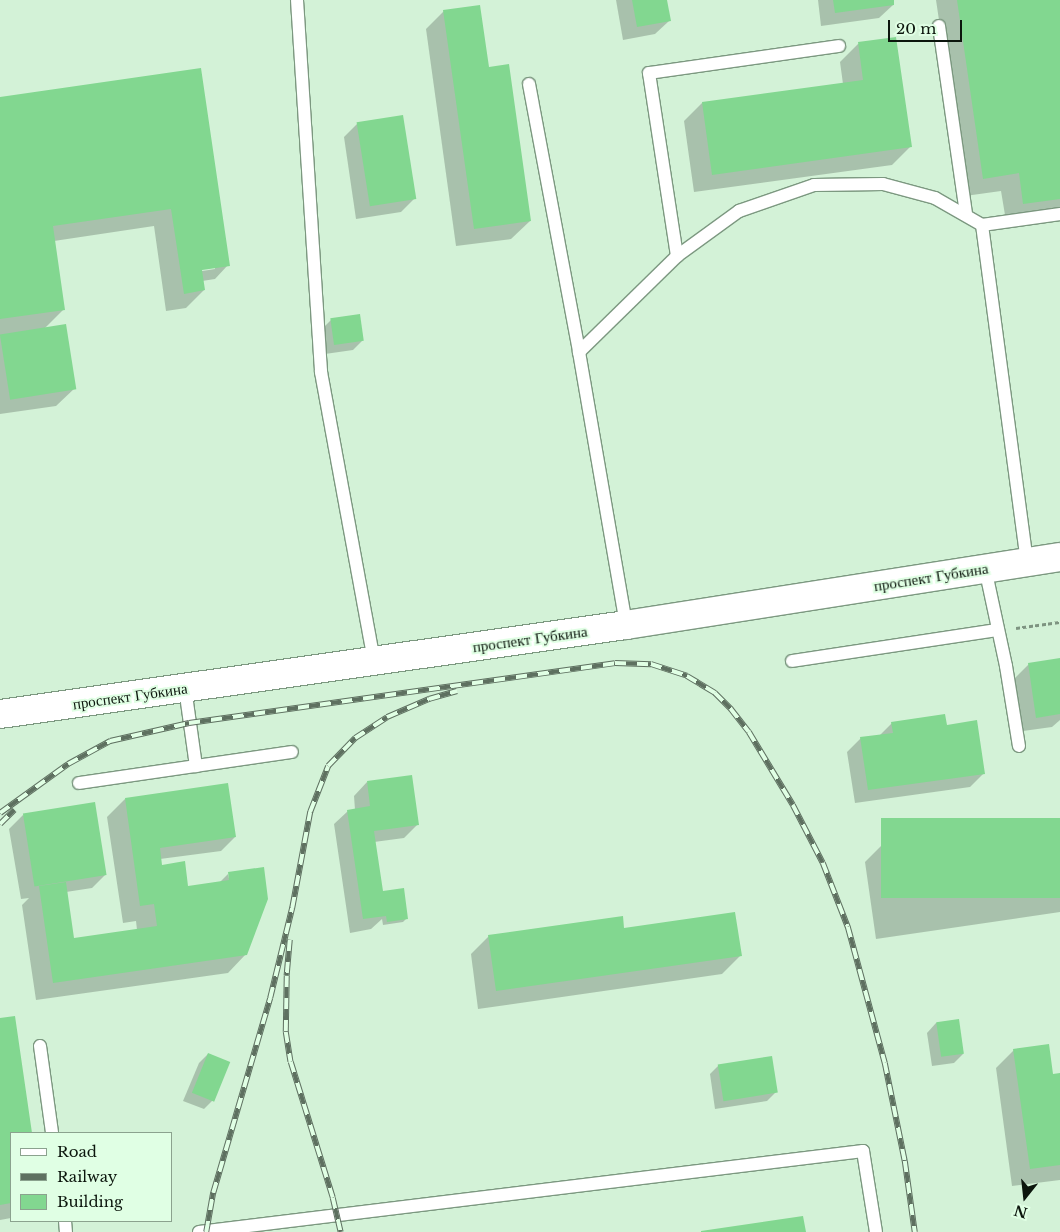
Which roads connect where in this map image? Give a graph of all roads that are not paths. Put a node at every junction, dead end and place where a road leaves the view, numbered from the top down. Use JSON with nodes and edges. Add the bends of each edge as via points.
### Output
{"nodes":[{"id":1,"x":297,"y":0,"type":"edge"},
{"id":2,"x":939,"y":26,"type":"dead end"},
{"id":3,"x":839,"y":46,"type":"dead end"},
{"id":4,"x":529,"y":84,"type":"dead end"},
{"id":5,"x":966,"y":214,"type":"junction"},
{"id":6,"x":1060,"y":214,"type":"edge"},
{"id":7,"x":982,"y":225,"type":"junction"},
{"id":8,"x":677,"y":256,"type":"junction"},
{"id":9,"x":579,"y":352,"type":"junction"},
{"id":10,"x":1060,"y":557,"type":"edge"},
{"id":11,"x":1027,"y":562,"type":"junction"},
{"id":12,"x":985,"y":568,"type":"junction"},
{"id":13,"x":626,"y":625,"type":"junction"},
{"id":14,"x":998,"y":630,"type":"junction"},
{"id":15,"x":792,"y":661,"type":"dead end"},
{"id":16,"x":374,"y":662,"type":"junction"},
{"id":17,"x":185,"y":688,"type":"junction"},
{"id":18,"x":0,"y":714,"type":"edge"},
{"id":19,"x":1019,"y":746,"type":"dead end"},
{"id":20,"x":292,"y":752,"type":"dead end"},
{"id":21,"x":196,"y":766,"type":"junction"},
{"id":22,"x":79,"y":783,"type":"dead end"},
{"id":23,"x":40,"y":1046,"type":"dead end"},
{"id":24,"x":52,"y":1132,"type":"edge"},
{"id":25,"x":199,"y":1232,"type":"edge"},
{"id":26,"x":876,"y":1232,"type":"edge"}],
"edges":[{"from":1,"to":16,"type":"lane","via":[[321,372]]},
{"from":2,"to":5,"type":"lane"},
{"from":3,"to":8,"type":"lane","via":[[649,73]]},
{"from":4,"to":9,"type":"lane"},
{"from":5,"to":7,"type":"lane"},
{"from":5,"to":8,"type":"lane","via":[[935,198],[883,184],[814,185],[739,211]]},
{"from":6,"to":7,"type":"lane"},
{"from":7,"to":11,"type":"lane"},
{"from":8,"to":9,"type":"lane"},
{"from":9,"to":13,"type":"lane"},
{"from":10,"to":11,"type":"main road","name":"проспект Губкина"},
{"from":11,"to":12,"type":"main road","name":"проспект Губкина"},
{"from":12,"to":13,"type":"main road","name":"проспект Губкина"},
{"from":12,"to":14,"type":"lane"},
{"from":13,"to":16,"type":"main road","name":"проспект Губкина"},
{"from":14,"to":15,"type":"lane"},
{"from":14,"to":19,"type":"lane"},
{"from":16,"to":17,"type":"main road","name":"проспект Губкина"},
{"from":17,"to":18,"type":"main road","name":"проспект Губкина"},
{"from":17,"to":21,"type":"lane"},
{"from":20,"to":21,"type":"lane"},
{"from":21,"to":22,"type":"lane"},
{"from":23,"to":24,"type":"lane"},
{"from":25,"to":26,"type":"lane","via":[[864,1151]]}]}
